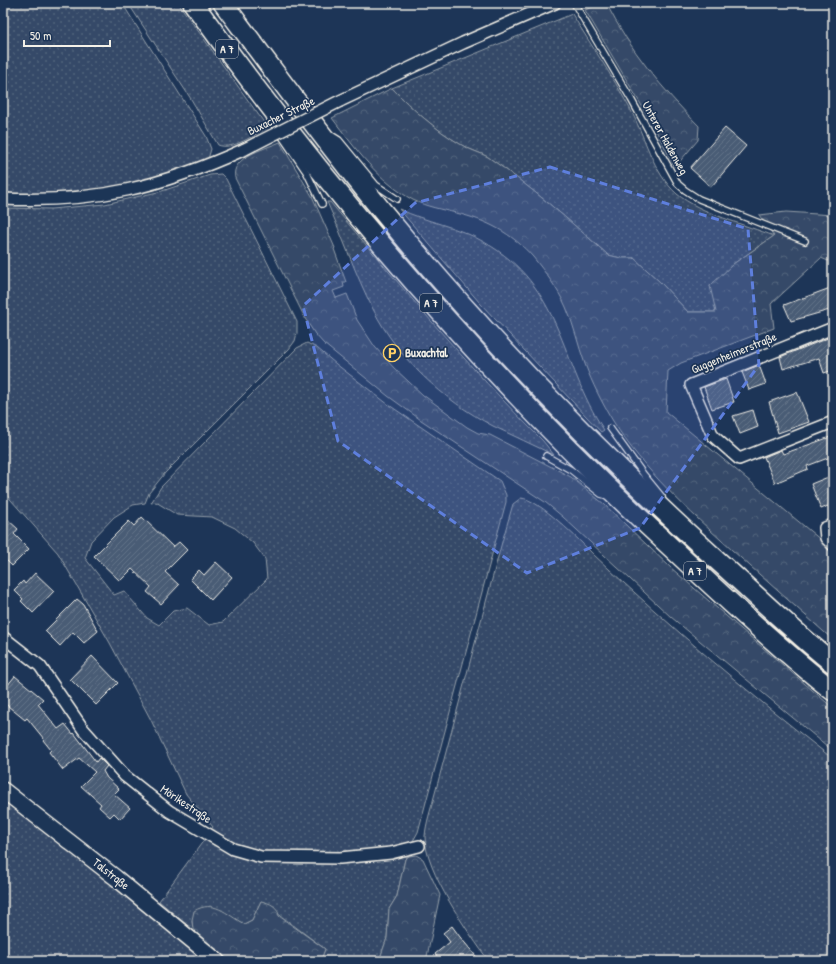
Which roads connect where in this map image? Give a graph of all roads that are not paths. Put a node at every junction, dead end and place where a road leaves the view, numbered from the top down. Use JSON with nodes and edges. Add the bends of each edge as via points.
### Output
{"nodes":[{"id":1,"x":193,"y":3,"type":"edge"},
{"id":2,"x":223,"y":3,"type":"edge"},
{"id":3,"x":555,"y":3,"type":"edge"},
{"id":4,"x":574,"y":3,"type":"edge"},
{"id":5,"x":262,"y":94,"type":"junction"},
{"id":6,"x":314,"y":124,"type":"junction"},
{"id":7,"x":3,"y":199,"type":"edge"},
{"id":8,"x":397,"y":199,"type":"dead end"},
{"id":9,"x":322,"y":204,"type":"dead end"},
{"id":10,"x":804,"y":241,"type":"dead end"},
{"id":11,"x":833,"y":328,"type":"edge"},
{"id":12,"x":833,"y":422,"type":"edge"},
{"id":13,"x":610,"y":428,"type":"dead end"},
{"id":14,"x":546,"y":456,"type":"dead end"},
{"id":15,"x":617,"y":498,"type":"junction"},
{"id":16,"x":674,"y":521,"type":"junction"},
{"id":17,"x":833,"y":525,"type":"edge"},
{"id":18,"x":833,"y":545,"type":"edge"},
{"id":19,"x":3,"y":637,"type":"edge"},
{"id":20,"x":833,"y":663,"type":"edge"},
{"id":21,"x":833,"y":691,"type":"edge"},
{"id":22,"x":3,"y":790,"type":"edge"},
{"id":23,"x":419,"y":846,"type":"dead end"},
{"id":24,"x":217,"y":961,"type":"edge"}],
"edges":[{"from":1,"to":5,"type":"highway","number":"A 7"},
{"from":2,"to":6,"type":"highway","number":"A 7"},
{"from":3,"to":7,"type":"street","name":"Buxacher Straße","bridge":true,"via":[[340,101],[245,149],[176,178],[116,193],[49,200]]},
{"from":4,"to":10,"type":"lane","name":"Unterer Haldenweg","via":[[678,184],[699,199]]},
{"from":5,"to":9,"type":"lane","via":[[272,124],[307,173]]},
{"from":5,"to":15,"type":"highway","number":"A 7","via":[[366,228],[436,309],[520,400]]},
{"from":6,"to":8,"type":"lane","via":[[339,140],[376,185]]},
{"from":6,"to":16,"type":"highway","number":"A 7","via":[[383,212],[465,307],[553,402]]},
{"from":11,"to":12,"type":"street","name":"Guggenheimerstraße","via":[[691,385],[713,436],[739,460]]},
{"from":13,"to":16,"type":"lane","via":[[664,499]]},
{"from":14,"to":15,"type":"lane","via":[[571,470],[601,494]]},
{"from":15,"to":21,"type":"highway","number":"A 7","via":[[774,644]]},
{"from":16,"to":20,"type":"highway","number":"A 7"},
{"from":17,"to":18,"type":"street","via":[[825,528],[826,538]]},
{"from":19,"to":23,"type":"street","name":"Mörikestraße","via":[[40,666],[83,729],[125,776],[170,811],[233,849],[261,858],[325,858],[391,853]]},
{"from":22,"to":24,"type":"street","name":"Talstraße"}]}
